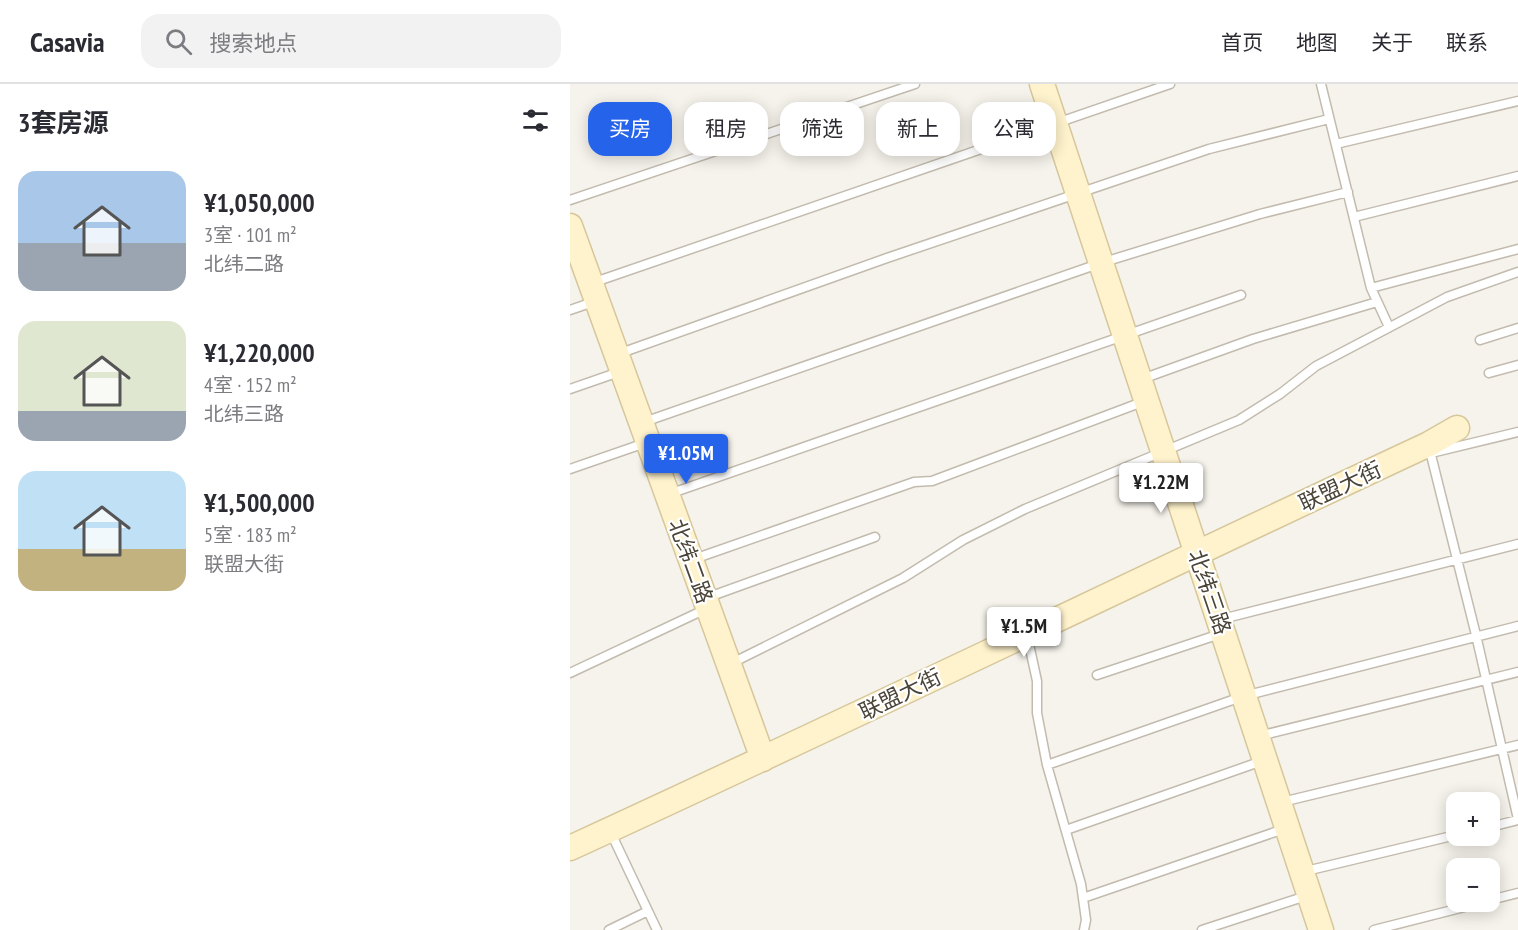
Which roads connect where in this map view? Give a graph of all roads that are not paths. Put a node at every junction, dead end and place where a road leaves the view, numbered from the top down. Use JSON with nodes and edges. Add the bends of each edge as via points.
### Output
{"nodes":[{"id":1,"x":915,"y":84,"type":"edge"},
{"id":2,"x":1042,"y":84,"type":"edge"},
{"id":3,"x":1170,"y":84,"type":"edge"},
{"id":4,"x":1321,"y":84,"type":"edge"},
{"id":5,"x":1518,"y":100,"type":"edge"},
{"id":6,"x":1048,"y":102,"type":"edge"},
{"id":7,"x":1329,"y":119,"type":"junction"},
{"id":8,"x":1056,"y":122,"type":"edge"},
{"id":9,"x":1056,"y":129,"type":"edge"},
{"id":10,"x":1336,"y":144,"type":"junction"},
{"id":11,"x":972,"y":153,"type":"edge"},
{"id":12,"x":1518,"y":176,"type":"edge"},
{"id":13,"x":1347,"y":192,"type":"junction"},
{"id":14,"x":1077,"y":193,"type":"junction"},
{"id":15,"x":570,"y":200,"type":"edge"},
{"id":16,"x":1354,"y":217,"type":"junction"},
{"id":17,"x":570,"y":226,"type":"edge"},
{"id":18,"x":1518,"y":249,"type":"edge"},
{"id":19,"x":1101,"y":263,"type":"junction"},
{"id":20,"x":1518,"y":272,"type":"edge"},
{"id":21,"x":1371,"y":288,"type":"junction"},
{"id":22,"x":594,"y":292,"type":"junction"},
{"id":23,"x":1241,"y":295,"type":"dead end"},
{"id":24,"x":1377,"y":302,"type":"junction"},
{"id":25,"x":570,"y":310,"type":"edge"},
{"id":26,"x":1389,"y":327,"type":"junction"},
{"id":27,"x":1518,"y":328,"type":"edge"},
{"id":28,"x":1124,"y":336,"type":"junction"},
{"id":29,"x":1480,"y":340,"type":"dead end"},
{"id":30,"x":619,"y":363,"type":"junction"},
{"id":31,"x":1518,"y":365,"type":"edge"},
{"id":32,"x":1489,"y":373,"type":"dead end"},
{"id":33,"x":570,"y":389,"type":"edge"},
{"id":34,"x":1142,"y":391,"type":"junction"},
{"id":35,"x":1457,"y":428,"type":"dead end"},
{"id":36,"x":1518,"y":432,"type":"edge"},
{"id":37,"x":645,"y":433,"type":"junction"},
{"id":38,"x":1429,"y":445,"type":"junction"},
{"id":39,"x":1163,"y":453,"type":"junction"},
{"id":40,"x":570,"y":469,"type":"edge"},
{"id":41,"x":667,"y":494,"type":"junction"},
{"id":42,"x":875,"y":537,"type":"dead end"},
{"id":43,"x":1518,"y":544,"type":"edge"},
{"id":44,"x":1195,"y":550,"type":"junction"},
{"id":45,"x":1458,"y":559,"type":"junction"},
{"id":46,"x":691,"y":560,"type":"junction"},
{"id":47,"x":706,"y":603,"type":"junction"},
{"id":48,"x":1518,"y":626,"type":"edge"},
{"id":49,"x":1221,"y":627,"type":"junction"},
{"id":50,"x":1026,"y":630,"type":"junction"},
{"id":51,"x":1476,"y":635,"type":"junction"},
{"id":52,"x":728,"y":665,"type":"junction"},
{"id":53,"x":1518,"y":672,"type":"edge"},
{"id":54,"x":570,"y":673,"type":"edge"},
{"id":55,"x":1097,"y":675,"type":"dead end"},
{"id":56,"x":1486,"y":679,"type":"junction"},
{"id":57,"x":1244,"y":696,"type":"junction"},
{"id":58,"x":1258,"y":737,"type":"junction"},
{"id":59,"x":1518,"y":745,"type":"edge"},
{"id":60,"x":1502,"y":749,"type":"junction"},
{"id":61,"x":761,"y":755,"type":"junction"},
{"id":62,"x":1265,"y":760,"type":"junction"},
{"id":63,"x":1047,"y":765,"type":"junction"},
{"id":64,"x":1279,"y":802,"type":"junction"},
{"id":65,"x":1518,"y":820,"type":"edge"},
{"id":66,"x":1500,"y":824,"type":"edge"},
{"id":67,"x":608,"y":826,"type":"junction"},
{"id":68,"x":1288,"y":828,"type":"junction"},
{"id":69,"x":1066,"y":830,"type":"junction"},
{"id":70,"x":1446,"y":836,"type":"edge"},
{"id":71,"x":570,"y":839,"type":"edge"},
{"id":72,"x":570,"y":848,"type":"edge"},
{"id":73,"x":1302,"y":872,"type":"junction"},
{"id":74,"x":1518,"y":893,"type":"edge"},
{"id":75,"x":1310,"y":895,"type":"junction"},
{"id":76,"x":1083,"y":898,"type":"junction"},
{"id":77,"x":1500,"y":898,"type":"edge"},
{"id":78,"x":648,"y":911,"type":"junction"},
{"id":79,"x":1446,"y":912,"type":"edge"},
{"id":80,"x":609,"y":930,"type":"edge"},
{"id":81,"x":657,"y":930,"type":"edge"},
{"id":82,"x":1084,"y":930,"type":"edge"},
{"id":83,"x":1202,"y":930,"type":"edge"},
{"id":84,"x":1321,"y":930,"type":"edge"},
{"id":85,"x":1374,"y":930,"type":"edge"}],
"edges":[{"from":1,"to":15,"type":"lane"},
{"from":2,"to":6,"type":"street","name":"北纬三路"},
{"from":3,"to":8,"type":"lane"},
{"from":4,"to":7,"type":"lane"},
{"from":5,"to":10,"type":"lane"},
{"from":7,"to":10,"type":"lane"},
{"from":7,"to":14,"type":"lane","via":[[1209,148]]},
{"from":9,"to":14,"type":"street","name":"北纬三路"},
{"from":10,"to":13,"type":"lane"},
{"from":11,"to":22,"type":"lane"},
{"from":12,"to":16,"type":"lane"},
{"from":13,"to":16,"type":"lane"},
{"from":13,"to":19,"type":"lane"},
{"from":14,"to":19,"type":"street","name":"北纬三路"},
{"from":14,"to":30,"type":"lane"},
{"from":16,"to":21,"type":"lane"},
{"from":17,"to":22,"type":"street","name":"北纬二路"},
{"from":18,"to":21,"type":"lane"},
{"from":19,"to":28,"type":"street","name":"北纬三路"},
{"from":19,"to":37,"type":"lane"},
{"from":20,"to":26,"type":"lane","via":[[1447,297]]},
{"from":21,"to":24,"type":"lane"},
{"from":22,"to":25,"type":"lane"},
{"from":22,"to":30,"type":"street","name":"北纬二路"},
{"from":23,"to":28,"type":"lane"},
{"from":24,"to":26,"type":"lane"},
{"from":24,"to":34,"type":"lane","via":[[1253,339]]},
{"from":26,"to":39,"type":"lane","via":[[1316,366],[1239,420]]},
{"from":27,"to":29,"type":"lane"},
{"from":28,"to":34,"type":"street","name":"北纬三路"},
{"from":28,"to":41,"type":"lane"},
{"from":30,"to":33,"type":"lane"},
{"from":30,"to":37,"type":"street","name":"北纬二路"},
{"from":31,"to":32,"type":"lane"},
{"from":34,"to":39,"type":"street","name":"北纬三路"},
{"from":34,"to":46,"type":"lane","via":[[932,481],[914,482]]},
{"from":35,"to":38,"type":"street","name":"联盟大街"},
{"from":36,"to":38,"type":"lane"},
{"from":37,"to":40,"type":"lane"},
{"from":37,"to":41,"type":"street","name":"北纬二路"},
{"from":38,"to":44,"type":"street","name":"联盟大街"},
{"from":38,"to":45,"type":"lane"},
{"from":39,"to":44,"type":"street","name":"北纬三路"},
{"from":39,"to":52,"type":"lane","via":[[1025,509],[963,540],[903,578]]},
{"from":41,"to":46,"type":"street","name":"北纬二路"},
{"from":42,"to":47,"type":"lane"},
{"from":43,"to":45,"type":"lane"},
{"from":44,"to":49,"type":"street","name":"北纬三路"},
{"from":44,"to":50,"type":"street","name":"联盟大街"},
{"from":45,"to":49,"type":"lane"},
{"from":45,"to":51,"type":"lane"},
{"from":46,"to":47,"type":"street","name":"北纬二路"},
{"from":47,"to":52,"type":"street","name":"北纬二路"},
{"from":47,"to":54,"type":"lane"},
{"from":48,"to":51,"type":"lane"},
{"from":49,"to":55,"type":"lane"},
{"from":49,"to":57,"type":"street","name":"北纬三路"},
{"from":50,"to":61,"type":"street","name":"联盟大街"},
{"from":50,"to":63,"type":"lane","via":[[1037,681],[1037,713]]},
{"from":51,"to":56,"type":"lane"},
{"from":51,"to":57,"type":"lane"},
{"from":52,"to":61,"type":"street","name":"北纬二路"},
{"from":53,"to":56,"type":"lane"},
{"from":56,"to":58,"type":"lane"},
{"from":56,"to":60,"type":"lane"},
{"from":57,"to":58,"type":"street","name":"北纬三路"},
{"from":57,"to":63,"type":"lane"},
{"from":58,"to":62,"type":"street","name":"北纬三路"},
{"from":59,"to":60,"type":"lane"},
{"from":60,"to":64,"type":"lane"},
{"from":60,"to":65,"type":"lane"},
{"from":61,"to":67,"type":"street","name":"联盟大街"},
{"from":62,"to":64,"type":"street","name":"北纬三路"},
{"from":62,"to":69,"type":"lane"},
{"from":63,"to":69,"type":"lane"},
{"from":64,"to":68,"type":"street","name":"北纬三路"},
{"from":65,"to":66,"type":"lane"},
{"from":67,"to":71,"type":"street"},
{"from":67,"to":72,"type":"street","name":"联盟大街"},
{"from":67,"to":78,"type":"lane"},
{"from":68,"to":73,"type":"street","name":"北纬三路"},
{"from":68,"to":76,"type":"lane"},
{"from":69,"to":76,"type":"lane"},
{"from":70,"to":73,"type":"lane"},
{"from":73,"to":75,"type":"street","name":"北纬三路"},
{"from":74,"to":77,"type":"lane"},
{"from":75,"to":83,"type":"lane"},
{"from":75,"to":84,"type":"street","name":"北纬三路"},
{"from":76,"to":82,"type":"lane"},
{"from":78,"to":80,"type":"lane"},
{"from":78,"to":81,"type":"lane"},
{"from":79,"to":85,"type":"lane"}]}
